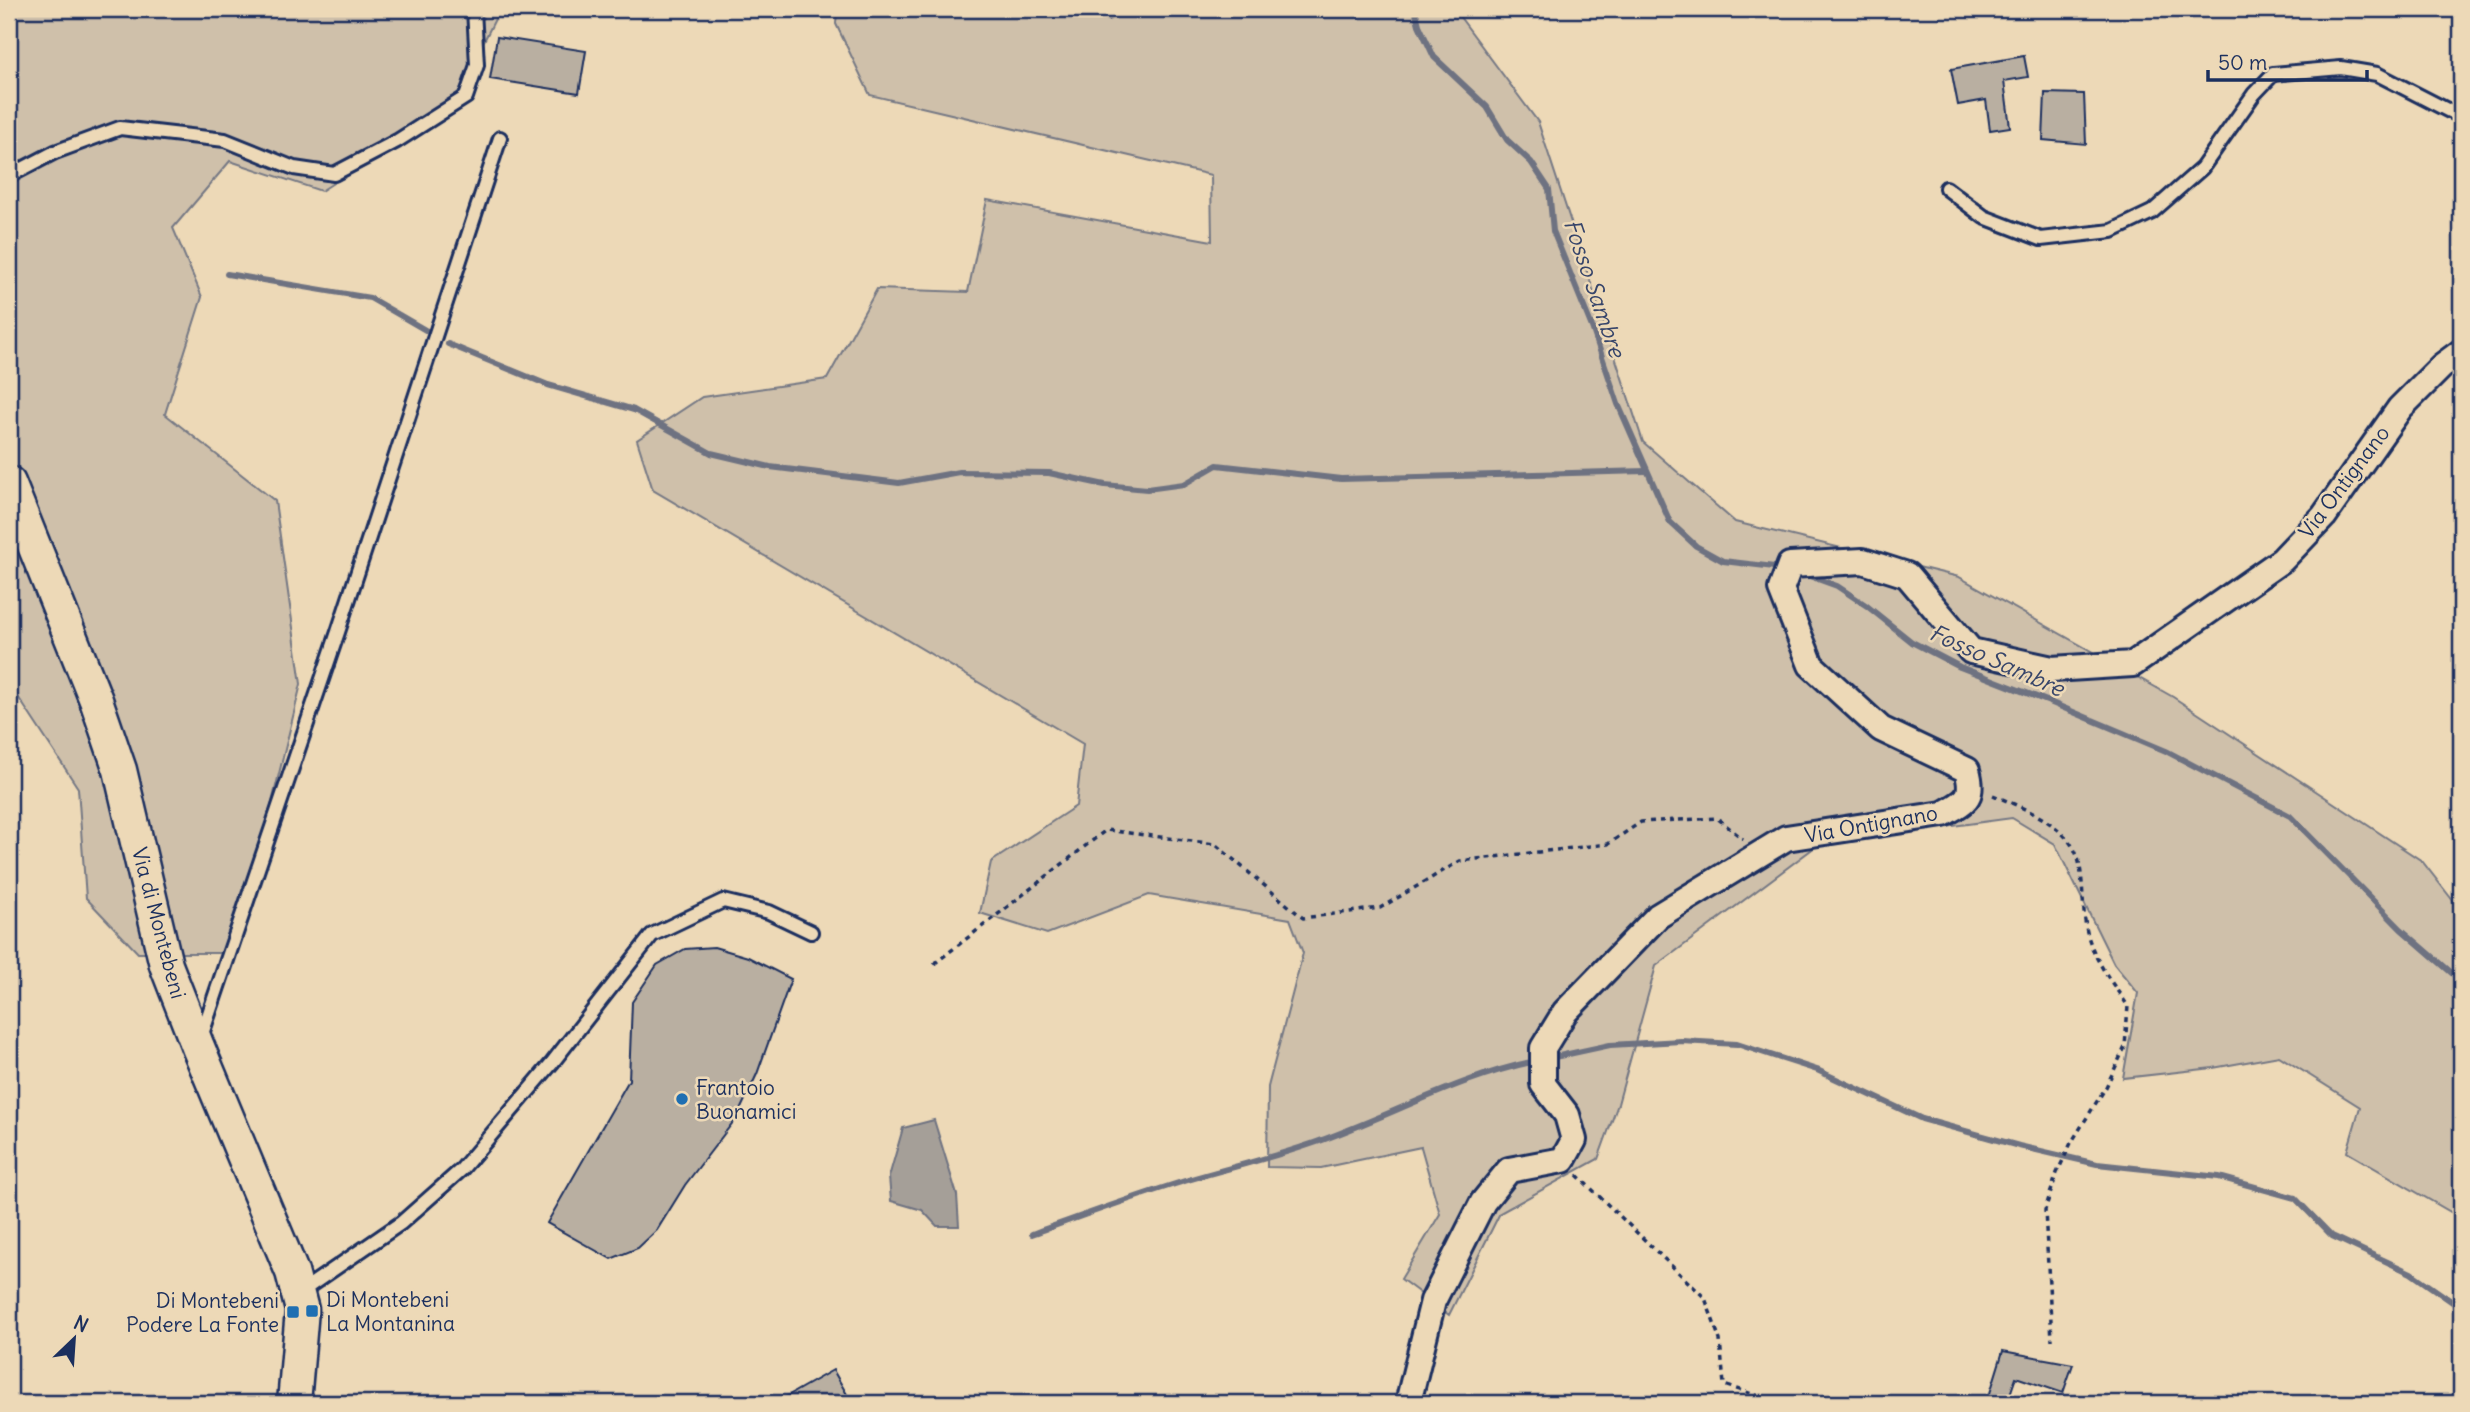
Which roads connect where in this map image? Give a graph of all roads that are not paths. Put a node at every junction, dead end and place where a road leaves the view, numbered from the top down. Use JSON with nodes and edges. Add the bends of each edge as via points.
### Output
{"nodes":[{"id":1,"x":474,"y":9,"type":"edge"},
{"id":2,"x":2461,"y":117,"type":"edge"},
{"id":3,"x":500,"y":138,"type":"dead end"},
{"id":4,"x":9,"y":176,"type":"edge"},
{"id":5,"x":1946,"y":188,"type":"dead end"},
{"id":6,"x":2461,"y":352,"type":"edge"},
{"id":7,"x":13,"y":494,"type":"edge"},
{"id":8,"x":811,"y":932,"type":"dead end"},
{"id":9,"x":198,"y":1047,"type":"junction"},
{"id":10,"x":299,"y":1294,"type":"junction"},
{"id":11,"x":295,"y":1403,"type":"edge"},
{"id":12,"x":1408,"y":1403,"type":"edge"}],
"edges":[{"from":1,"to":4,"type":"lane","via":[[477,65],[466,97],[334,174],[295,168],[225,140],[120,128],[55,152]]},
{"from":2,"to":5,"type":"lane","via":[[2377,74],[2341,68],[2273,74],[2202,168],[2152,212],[2112,231],[2040,239],[1984,217]]},
{"from":3,"to":9,"type":"lane"},
{"from":6,"to":12,"type":"street","name":"Via Ontignano","via":[[2400,408],[2324,516],[2283,560],[2133,664],[2052,669],[1971,651],[1907,575],[1863,561],[1790,565],[1782,589],[1811,665],[1881,729],[1967,770],[1971,786],[1965,802],[1944,814],[1786,838],[1658,916],[1565,1012],[1543,1048],[1544,1084],[1567,1115],[1574,1140],[1563,1160],[1509,1170],[1483,1202],[1433,1301]]},
{"from":7,"to":9,"type":"street","name":"Via di Montebeni","via":[[116,758],[166,965]]},
{"from":8,"to":10,"type":"lane","via":[[769,912],[723,901],[652,935],[462,1169],[401,1223]]},
{"from":9,"to":10,"type":"street","name":"Via di Montebeni"},
{"from":10,"to":11,"type":"street","name":"Via di Montebeni","via":[[302,1312]]}]}
